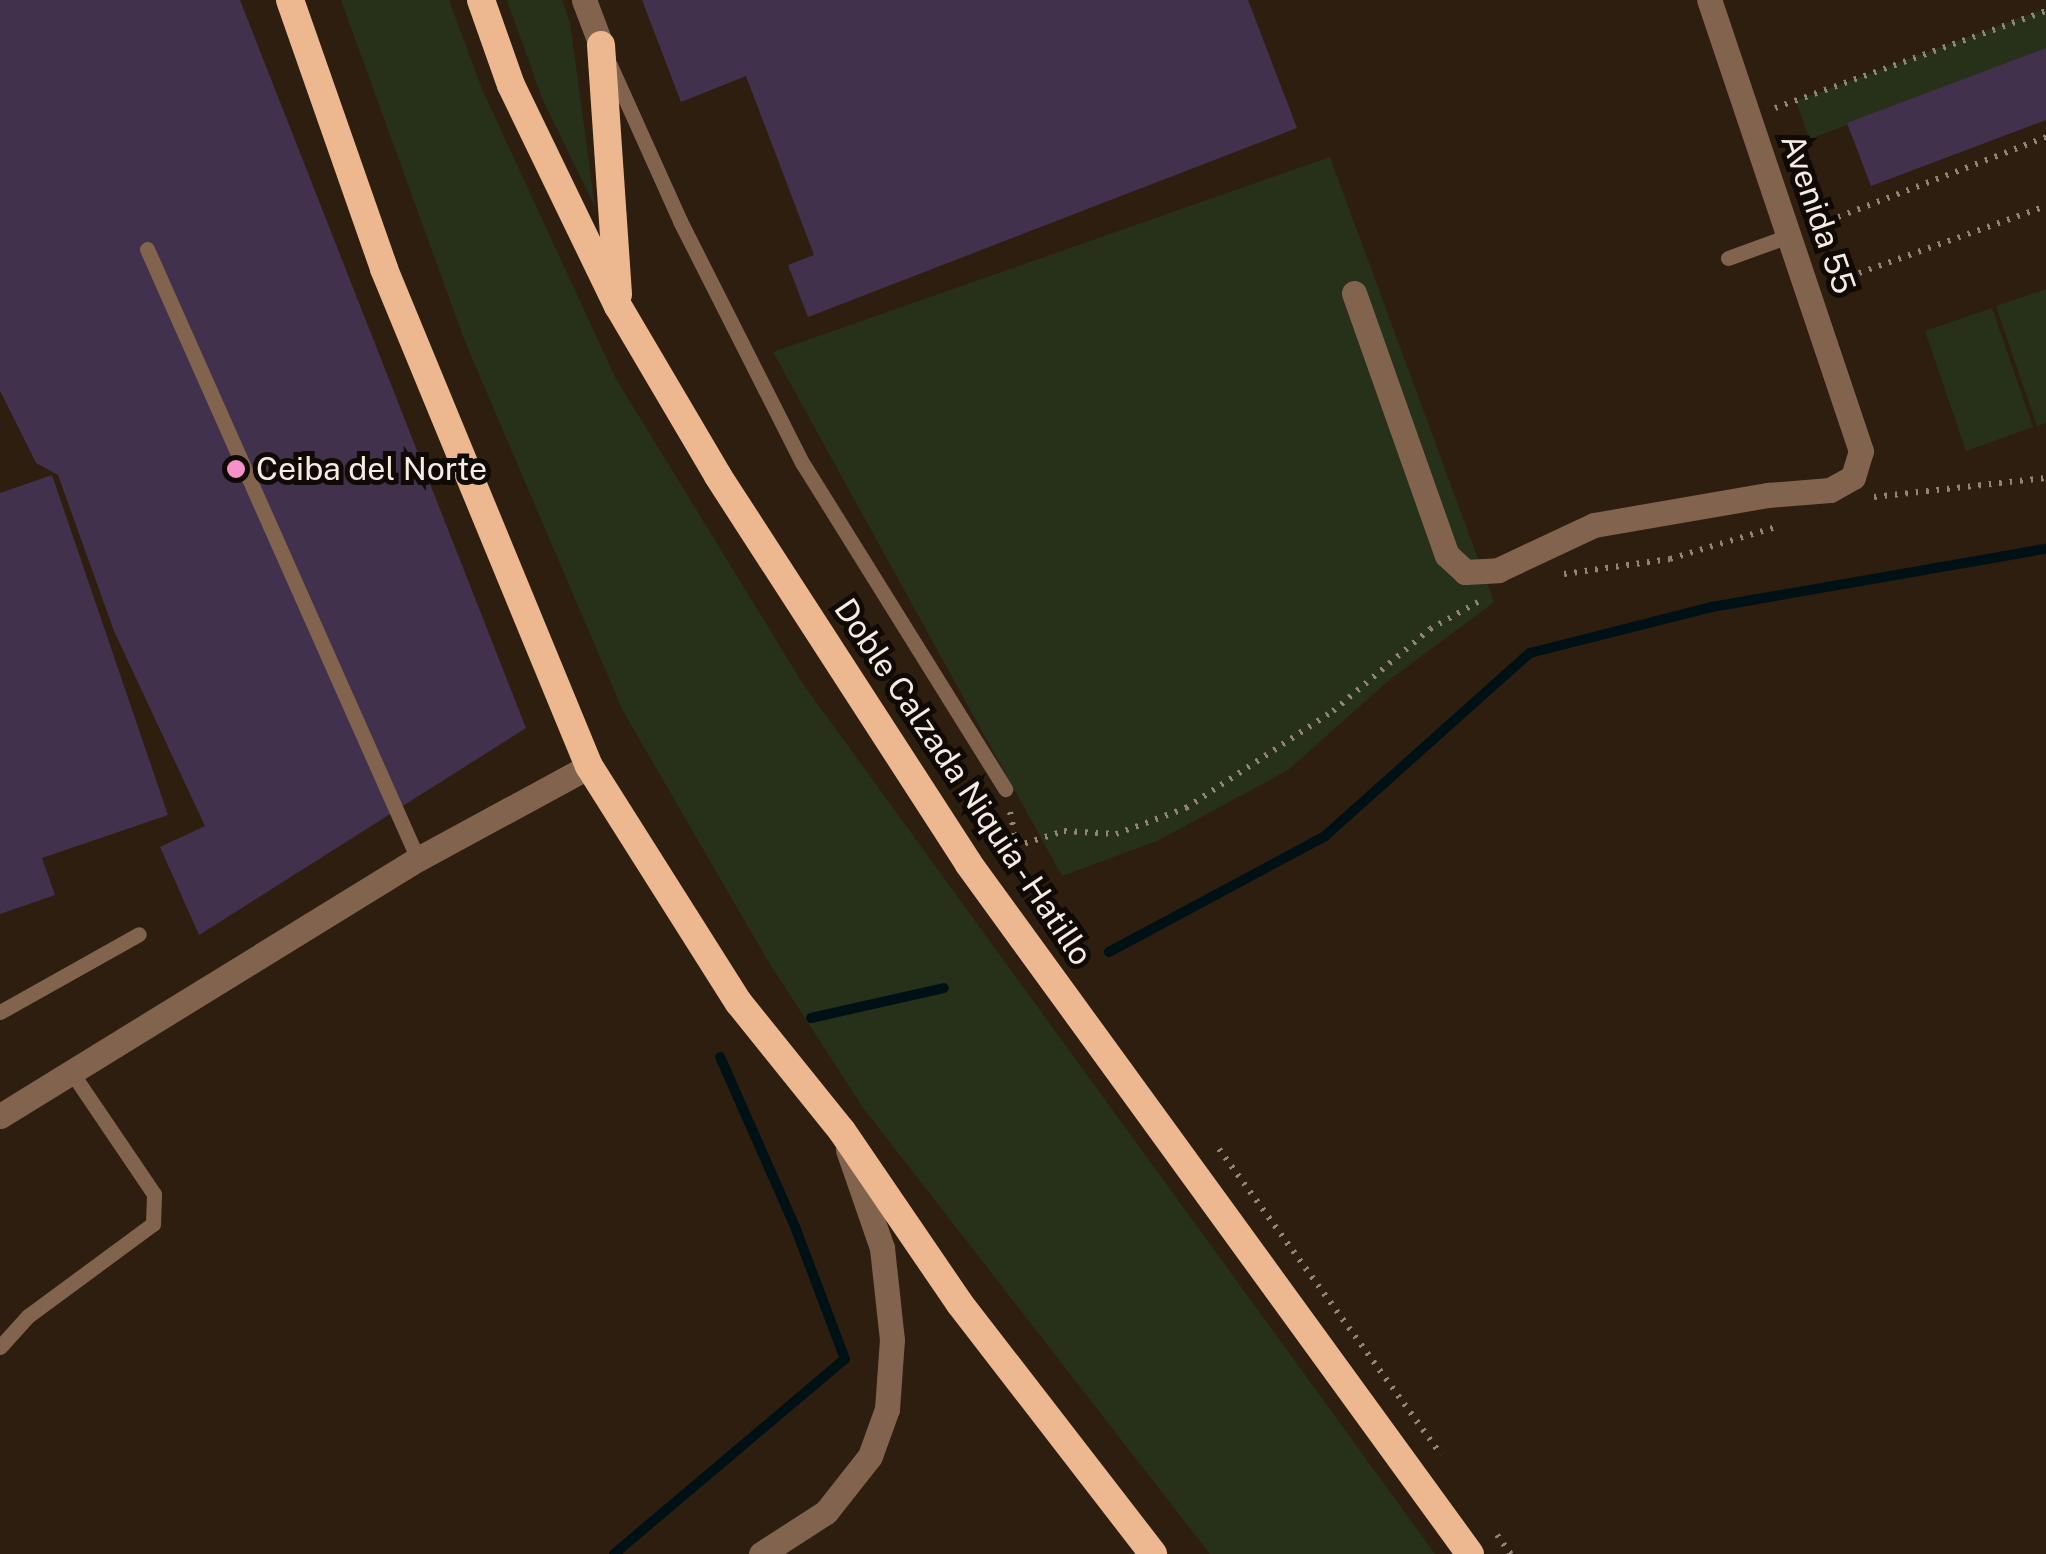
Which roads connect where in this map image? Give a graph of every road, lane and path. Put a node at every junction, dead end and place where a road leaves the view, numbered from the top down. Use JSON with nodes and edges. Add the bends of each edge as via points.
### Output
{"nodes":[{"id":1,"x":290,"y":0,"type":"edge"},
{"id":2,"x":480,"y":0,"type":"edge"},
{"id":3,"x":584,"y":0,"type":"edge"},
{"id":4,"x":1709,"y":0,"type":"edge"},
{"id":5,"x":2046,"y":11,"type":"edge"},
{"id":6,"x":601,"y":45,"type":"junction"},
{"id":7,"x":1750,"y":116,"type":"junction"},
{"id":8,"x":2046,"y":137,"type":"edge"},
{"id":9,"x":2046,"y":206,"type":"edge"},
{"id":10,"x":1838,"y":216,"type":"dead end"},
{"id":11,"x":1791,"y":235,"type":"junction"},
{"id":12,"x":147,"y":248,"type":"dead end"},
{"id":13,"x":1728,"y":258,"type":"dead end"},
{"id":14,"x":1859,"y":273,"type":"dead end"},
{"id":15,"x":1354,"y":293,"type":"dead end"},
{"id":16,"x":618,"y":306,"type":"junction"},
{"id":17,"x":2046,"y":478,"type":"edge"},
{"id":18,"x":1864,"y":500,"type":"dead end"},
{"id":19,"x":1794,"y":521,"type":"dead end"},
{"id":20,"x":1556,"y":575,"type":"dead end"},
{"id":21,"x":1489,"y":596,"type":"dead end"},
{"id":22,"x":590,"y":766,"type":"junction"},
{"id":23,"x":1005,"y":789,"type":"joint"},
{"id":24,"x":990,"y":839,"type":"dead end"},
{"id":25,"x":1017,"y":845,"type":"junction"},
{"id":26,"x":999,"y":852,"type":"junction"},
{"id":27,"x":418,"y":858,"type":"junction"},
{"id":28,"x":968,"y":864,"type":"junction"},
{"id":29,"x":1010,"y":868,"type":"dead end"},
{"id":30,"x":138,"y":934,"type":"dead end"},
{"id":31,"x":0,"y":1012,"type":"edge"},
{"id":32,"x":72,"y":1074,"type":"junction"},
{"id":33,"x":0,"y":1116,"type":"edge"},
{"id":34,"x":842,"y":1131,"type":"junction"},
{"id":35,"x":1211,"y":1139,"type":"dead end"},
{"id":36,"x":0,"y":1347,"type":"edge"},
{"id":37,"x":1443,"y":1458,"type":"dead end"},
{"id":38,"x":1488,"y":1522,"type":"dead end"},
{"id":39,"x":761,"y":1554,"type":"edge"},
{"id":40,"x":1152,"y":1554,"type":"edge"},
{"id":41,"x":1470,"y":1554,"type":"edge"},
{"id":42,"x":1511,"y":1554,"type":"edge"}],
"edges":[{"from":1,"to":22,"type":"highway","via":[[384,269]]},
{"from":2,"to":16,"type":"highway","name":"Doble Calzada Niquia - Hatillo","via":[[511,84]]},
{"from":3,"to":6,"type":"street"},
{"from":4,"to":7,"type":"street","name":"Avenida 55"},
{"from":5,"to":7,"type":"path"},
{"from":6,"to":16,"type":"highway"},
{"from":6,"to":23,"type":"lane","via":[[680,221],[804,464]]},
{"from":7,"to":11,"type":"street","name":"Avenida 55"},
{"from":8,"to":10,"type":"path"},
{"from":9,"to":14,"type":"path"},
{"from":11,"to":13,"type":"lane"},
{"from":11,"to":15,"type":"street","name":"Avenida 55","via":[[1861,451],[1853,477],[1830,490],[1594,525],[1498,570],[1465,572],[1447,555]]},
{"from":12,"to":27,"type":"lane"},
{"from":16,"to":28,"type":"highway","name":"Doble Calzada Niquia - Hatillo","via":[[718,476]]},
{"from":17,"to":18,"type":"path"},
{"from":19,"to":20,"type":"path","via":[[1670,559]]},
{"from":21,"to":25,"type":"path","via":[[1430,628],[1333,712],[1186,808],[1116,834],[1064,831]]},
{"from":22,"to":27,"type":"street"},
{"from":22,"to":34,"type":"highway","via":[[740,1003]]},
{"from":23,"to":25,"type":"path"},
{"from":24,"to":26,"type":"path"},
{"from":25,"to":26,"type":"path"},
{"from":26,"to":28,"type":"path"},
{"from":26,"to":29,"type":"path"},
{"from":27,"to":32,"type":"street"},
{"from":28,"to":41,"type":"highway","name":"Doble Calzada Niquia - Hatillo"},
{"from":30,"to":31,"type":"lane"},
{"from":32,"to":33,"type":"street"},
{"from":32,"to":36,"type":"lane","via":[[154,1194],[153,1224],[28,1316]]},
{"from":34,"to":39,"type":"street","via":[[882,1248],[892,1340],[887,1409],[870,1456],[826,1512]]},
{"from":34,"to":40,"type":"highway","via":[[960,1304]]},
{"from":35,"to":37,"type":"path"},
{"from":38,"to":42,"type":"path"}]}
